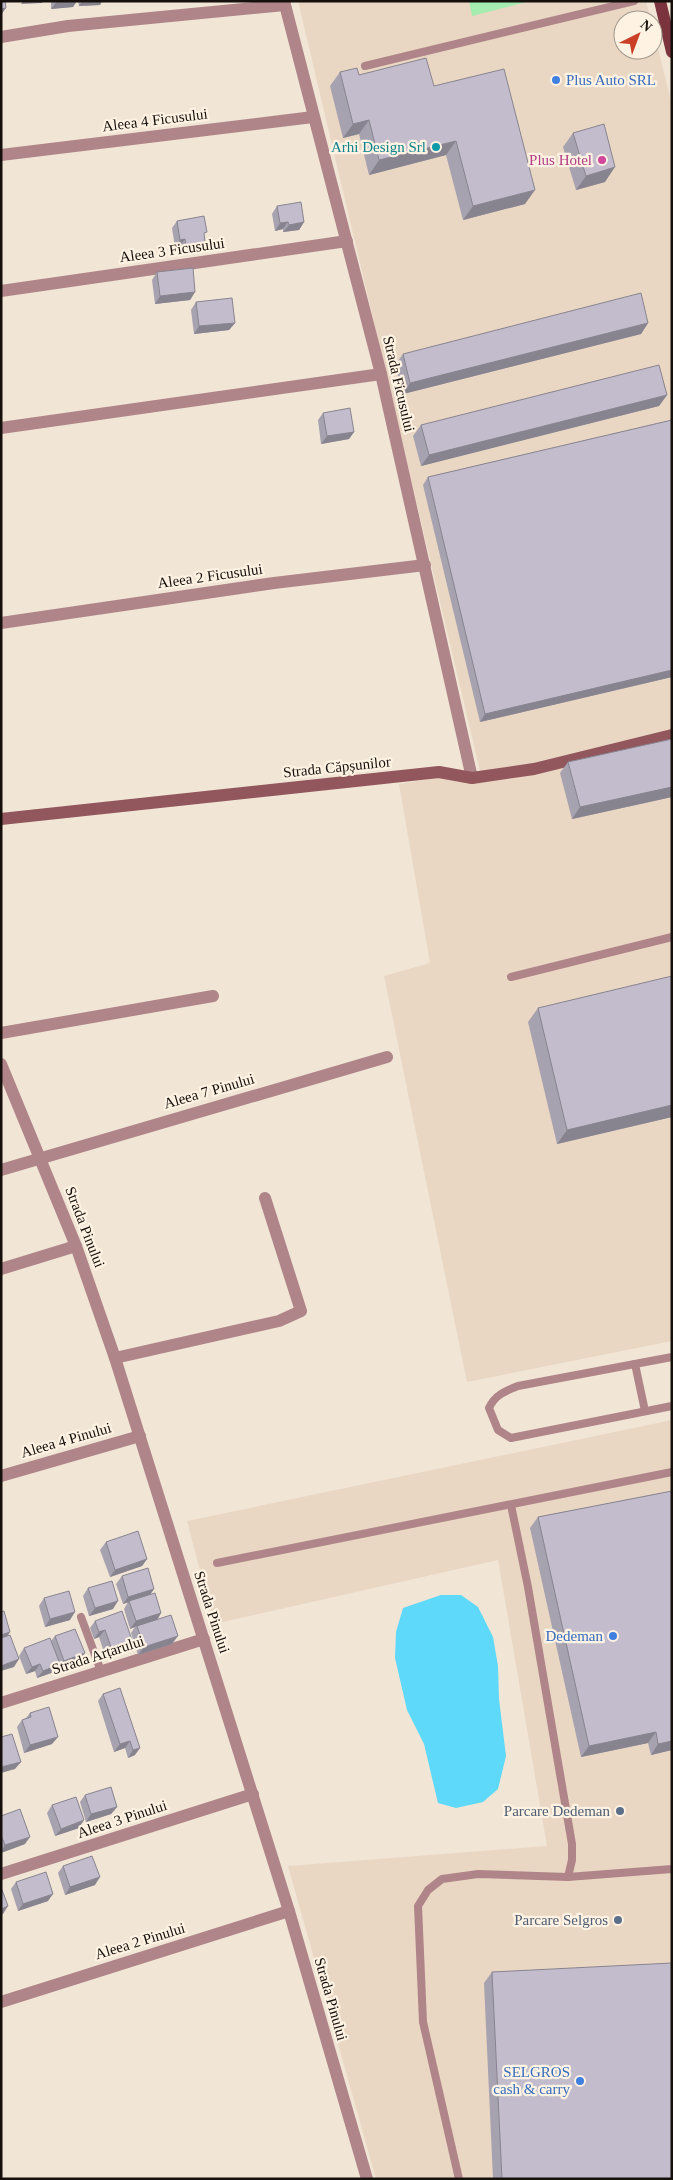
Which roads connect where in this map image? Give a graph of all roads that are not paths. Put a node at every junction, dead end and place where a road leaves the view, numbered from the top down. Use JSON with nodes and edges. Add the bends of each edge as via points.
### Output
{"nodes":[{"id":1,"x":634,"y":1,"type":"edge"},
{"id":2,"x":660,"y":1,"type":"edge"},
{"id":3,"x":284,"y":3,"type":"edge"},
{"id":4,"x":1,"y":36,"type":"edge"},
{"id":5,"x":672,"y":52,"type":"edge"},
{"id":6,"x":365,"y":66,"type":"dead end"},
{"id":7,"x":314,"y":117,"type":"junction"},
{"id":8,"x":1,"y":155,"type":"edge"},
{"id":9,"x":347,"y":240,"type":"junction"},
{"id":10,"x":1,"y":291,"type":"edge"},
{"id":11,"x":381,"y":374,"type":"junction"},
{"id":12,"x":1,"y":428,"type":"edge"},
{"id":13,"x":425,"y":565,"type":"junction"},
{"id":14,"x":1,"y":623,"type":"edge"},
{"id":15,"x":672,"y":735,"type":"edge"},
{"id":16,"x":472,"y":778,"type":"junction"},
{"id":17,"x":1,"y":819,"type":"edge"},
{"id":18,"x":672,"y":937,"type":"edge"},
{"id":19,"x":511,"y":977,"type":"dead end"},
{"id":20,"x":213,"y":996,"type":"dead end"},
{"id":21,"x":1,"y":1033,"type":"edge"},
{"id":22,"x":386,"y":1056,"type":"dead end"},
{"id":23,"x":1,"y":1064,"type":"edge"},
{"id":24,"x":41,"y":1157,"type":"junction"},
{"id":25,"x":1,"y":1170,"type":"edge"},
{"id":26,"x":265,"y":1198,"type":"dead end"},
{"id":27,"x":76,"y":1246,"type":"junction"},
{"id":28,"x":1,"y":1269,"type":"edge"},
{"id":29,"x":672,"y":1357,"type":"edge"},
{"id":30,"x":115,"y":1358,"type":"junction"},
{"id":31,"x":635,"y":1364,"type":"junction"},
{"id":32,"x":672,"y":1406,"type":"edge"},
{"id":33,"x":645,"y":1411,"type":"junction"},
{"id":34,"x":140,"y":1436,"type":"junction"},
{"id":35,"x":672,"y":1472,"type":"edge"},
{"id":36,"x":1,"y":1476,"type":"edge"},
{"id":37,"x":511,"y":1505,"type":"junction"},
{"id":38,"x":217,"y":1562,"type":"dead end"},
{"id":39,"x":81,"y":1617,"type":"dead end"},
{"id":40,"x":204,"y":1639,"type":"junction"},
{"id":41,"x":101,"y":1671,"type":"junction"},
{"id":42,"x":1,"y":1703,"type":"edge"},
{"id":43,"x":253,"y":1794,"type":"junction"},
{"id":44,"x":672,"y":1869,"type":"edge"},
{"id":45,"x":1,"y":1874,"type":"edge"},
{"id":46,"x":568,"y":1877,"type":"junction"},
{"id":47,"x":289,"y":1911,"type":"junction"},
{"id":48,"x":1,"y":2002,"type":"edge"},
{"id":49,"x":366,"y":2179,"type":"edge"},
{"id":50,"x":459,"y":2179,"type":"edge"}],
"edges":[{"from":1,"to":6,"type":"lane"},
{"from":2,"to":5,"type":"main road"},
{"from":3,"to":4,"type":"street"},
{"from":3,"to":7,"type":"street","name":"Strada Ficusului"},
{"from":7,"to":8,"type":"street","name":"Aleea 4 Ficusului"},
{"from":7,"to":9,"type":"street","name":"Strada Ficusului"},
{"from":9,"to":10,"type":"street","name":"Aleea 3 Ficusului"},
{"from":9,"to":11,"type":"street","name":"Strada Ficusului"},
{"from":11,"to":12,"type":"street"},
{"from":11,"to":13,"type":"street","name":"Strada Ficusului"},
{"from":13,"to":14,"type":"street","name":"Aleea 2 Ficusului","via":[[274,583]]},
{"from":13,"to":16,"type":"street","name":"Strada Ficusului"},
{"from":15,"to":16,"type":"street","name":"Strada Căpșunilor","via":[[534,769]]},
{"from":16,"to":17,"type":"street","name":"Strada Căpșunilor","via":[[439,772]]},
{"from":18,"to":19,"type":"lane"},
{"from":20,"to":21,"type":"street"},
{"from":22,"to":24,"type":"street","name":"Aleea 7 Pinului"},
{"from":23,"to":24,"type":"street","name":"Strada Pinului"},
{"from":24,"to":25,"type":"street","name":"Aleea 7 Pinului"},
{"from":24,"to":27,"type":"street","name":"Strada Pinului"},
{"from":26,"to":30,"type":"street","via":[[301,1310],[279,1321]]},
{"from":27,"to":28,"type":"street"},
{"from":27,"to":30,"type":"street","name":"Strada Pinului"},
{"from":29,"to":31,"type":"lane"},
{"from":30,"to":34,"type":"street","name":"Strada Pinului"},
{"from":31,"to":33,"type":"lane"},
{"from":31,"to":33,"type":"lane","via":[[518,1386],[504,1391],[489,1408],[498,1430],[511,1438]]},
{"from":32,"to":33,"type":"lane"},
{"from":34,"to":36,"type":"street","name":"Aleea 4 Pinului"},
{"from":34,"to":40,"type":"street","name":"Strada Pinului"},
{"from":35,"to":37,"type":"lane"},
{"from":37,"to":38,"type":"lane"},
{"from":37,"to":46,"type":"lane","via":[[572,1844]]},
{"from":39,"to":41,"type":"lane"},
{"from":40,"to":41,"type":"street","name":"Strada Arțarului"},
{"from":40,"to":43,"type":"street","name":"Strada Pinului"},
{"from":41,"to":42,"type":"street","name":"Strada Arțarului"},
{"from":43,"to":45,"type":"street","name":"Aleea 3 Pinului"},
{"from":43,"to":47,"type":"street","name":"Strada Pinului"},
{"from":44,"to":46,"type":"lane"},
{"from":46,"to":50,"type":"lane","via":[[478,1874],[442,1878],[428,1890],[418,1906],[423,2022]]},
{"from":47,"to":48,"type":"street","name":"Aleea 2 Pinului"},
{"from":47,"to":49,"type":"street","name":"Strada Pinului"}]}
